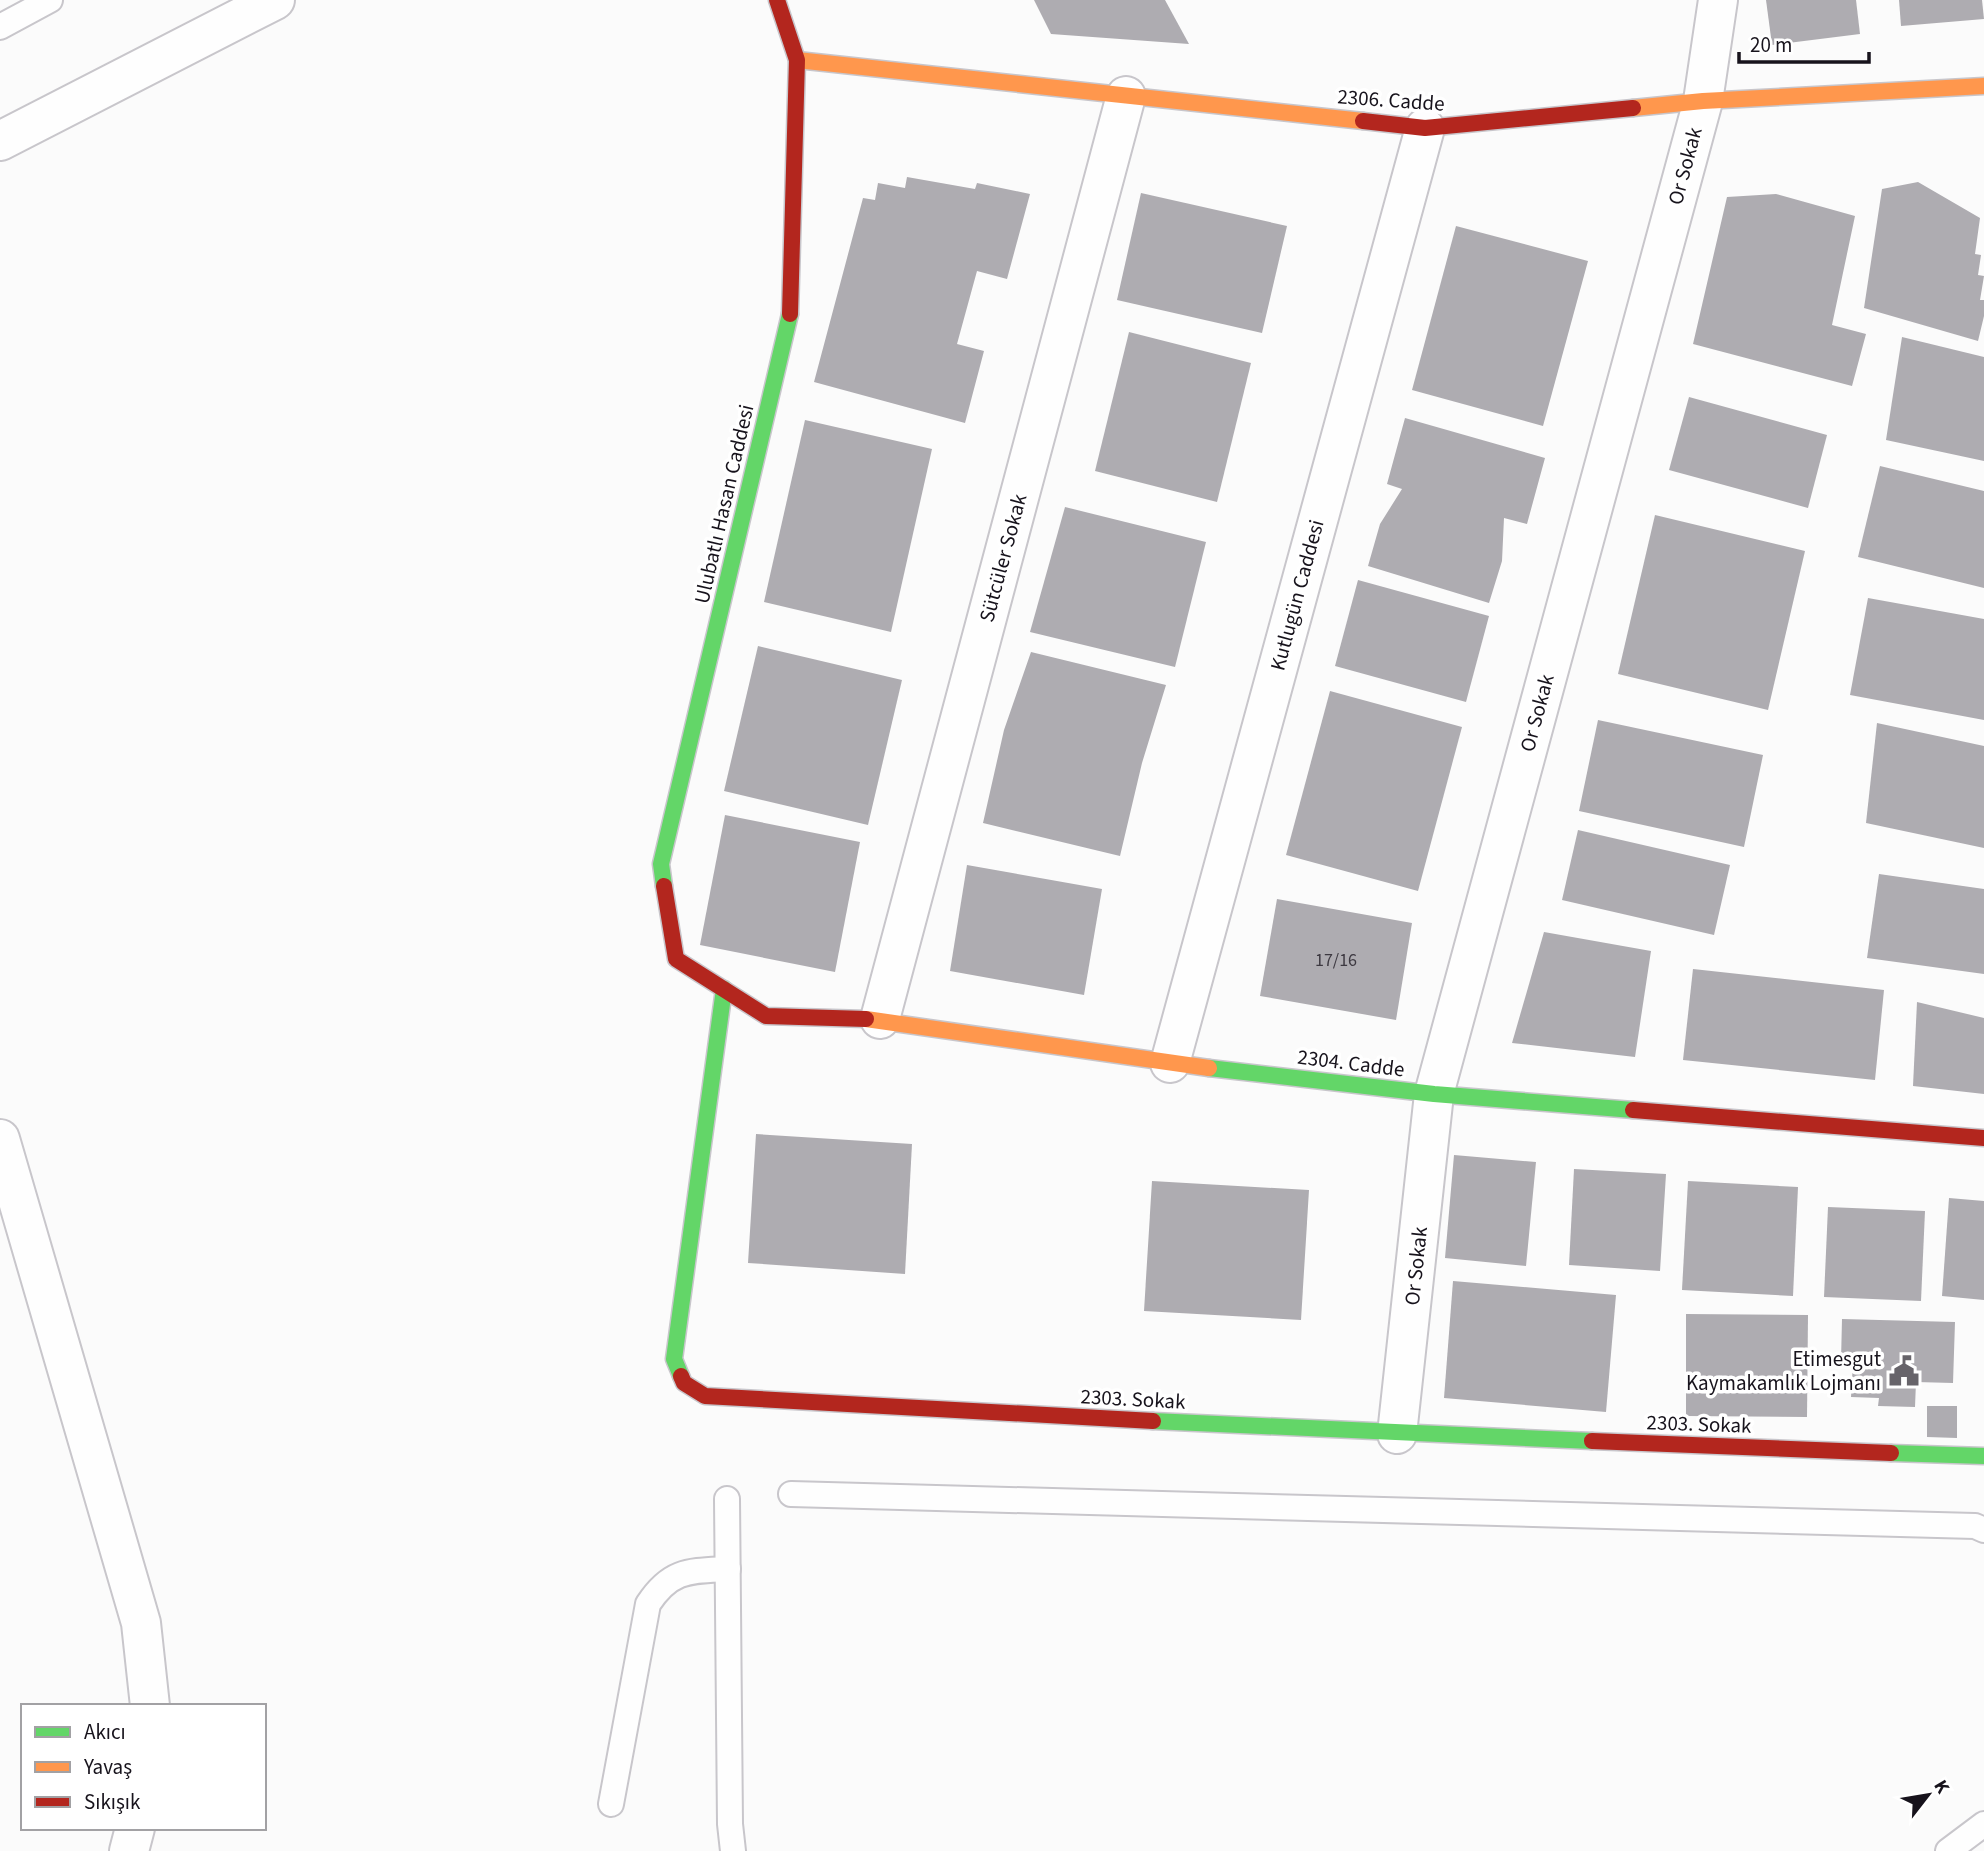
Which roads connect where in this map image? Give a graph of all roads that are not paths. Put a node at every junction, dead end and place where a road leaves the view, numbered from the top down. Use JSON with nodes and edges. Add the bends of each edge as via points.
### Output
{"nodes":[{"id":1,"x":50,"y":0,"type":"edge"},
{"id":2,"x":275,"y":0,"type":"edge"},
{"id":3,"x":777,"y":0,"type":"edge"},
{"id":4,"x":1718,"y":0,"type":"edge"},
{"id":5,"x":10,"y":15,"type":"edge"},
{"id":6,"x":797,"y":60,"type":"junction"},
{"id":7,"x":1984,"y":86,"type":"edge"},
{"id":8,"x":1126,"y":96,"type":"junction"},
{"id":9,"x":1703,"y":101,"type":"junction"},
{"id":10,"x":1425,"y":128,"type":"junction"},
{"id":11,"x":0,"y":141,"type":"edge"},
{"id":12,"x":724,"y":989,"type":"junction"},
{"id":13,"x":880,"y":1019,"type":"junction"},
{"id":14,"x":1170,"y":1063,"type":"junction"},
{"id":15,"x":1434,"y":1094,"type":"junction"},
{"id":16,"x":1984,"y":1138,"type":"edge"},
{"id":17,"x":0,"y":1139,"type":"edge"},
{"id":18,"x":1398,"y":1434,"type":"junction"},
{"id":19,"x":1984,"y":1456,"type":"edge"},
{"id":20,"x":791,"y":1494,"type":"dead end"},
{"id":21,"x":727,"y":1499,"type":"dead end"},
{"id":22,"x":1984,"y":1530,"type":"edge"},
{"id":23,"x":728,"y":1569,"type":"junction"},
{"id":24,"x":150,"y":1704,"type":"edge"},
{"id":25,"x":611,"y":1804,"type":"dead end"},
{"id":26,"x":1984,"y":1824,"type":"edge"},
{"id":27,"x":134,"y":1830,"type":"edge"},
{"id":28,"x":129,"y":1851,"type":"edge"},
{"id":29,"x":733,"y":1851,"type":"edge"},
{"id":30,"x":1948,"y":1851,"type":"edge"}],
"edges":[{"from":1,"to":5,"type":"lane"},
{"from":2,"to":11,"type":"street"},
{"from":3,"to":6,"type":"street","name":"Ulubatlı Hasan Caddesi"},
{"from":4,"to":9,"type":"street","name":"Or Sokak"},
{"from":6,"to":8,"type":"street","name":"2306. Cadde"},
{"from":6,"to":12,"type":"street","name":"Ulubatlı Hasan Caddesi","via":[[793,303],[661,864],[676,959]]},
{"from":7,"to":9,"type":"street","name":"2306. Cadde"},
{"from":8,"to":10,"type":"street","name":"2306. Cadde"},
{"from":8,"to":13,"type":"street","name":"Sütcüler Sokak"},
{"from":9,"to":10,"type":"street","name":"2306. Cadde"},
{"from":9,"to":15,"type":"street","name":"Or Sokak"},
{"from":10,"to":14,"type":"street","name":"Kutlugün Caddesi"},
{"from":12,"to":13,"type":"street","name":"2304. Cadde","via":[[766,1016]]},
{"from":12,"to":18,"type":"street","name":"2303. Sokak","via":[[674,1359],[684,1383],[693,1391],[719,1398]]},
{"from":13,"to":14,"type":"street","name":"2304. Cadde"},
{"from":14,"to":15,"type":"street","name":"2304. Cadde"},
{"from":15,"to":16,"type":"street","name":"2304. Cadde"},
{"from":15,"to":18,"type":"street","name":"Or Sokak"},
{"from":17,"to":24,"type":"street","via":[[141,1623]]},
{"from":18,"to":19,"type":"street","name":"2303. Sokak"},
{"from":20,"to":22,"type":"lane","via":[[1975,1526]]},
{"from":21,"to":23,"type":"lane"},
{"from":23,"to":25,"type":"lane","via":[[676,1575],[648,1604]]},
{"from":23,"to":29,"type":"lane"},
{"from":26,"to":30,"type":"lane"},
{"from":27,"to":28,"type":"street"}]}
